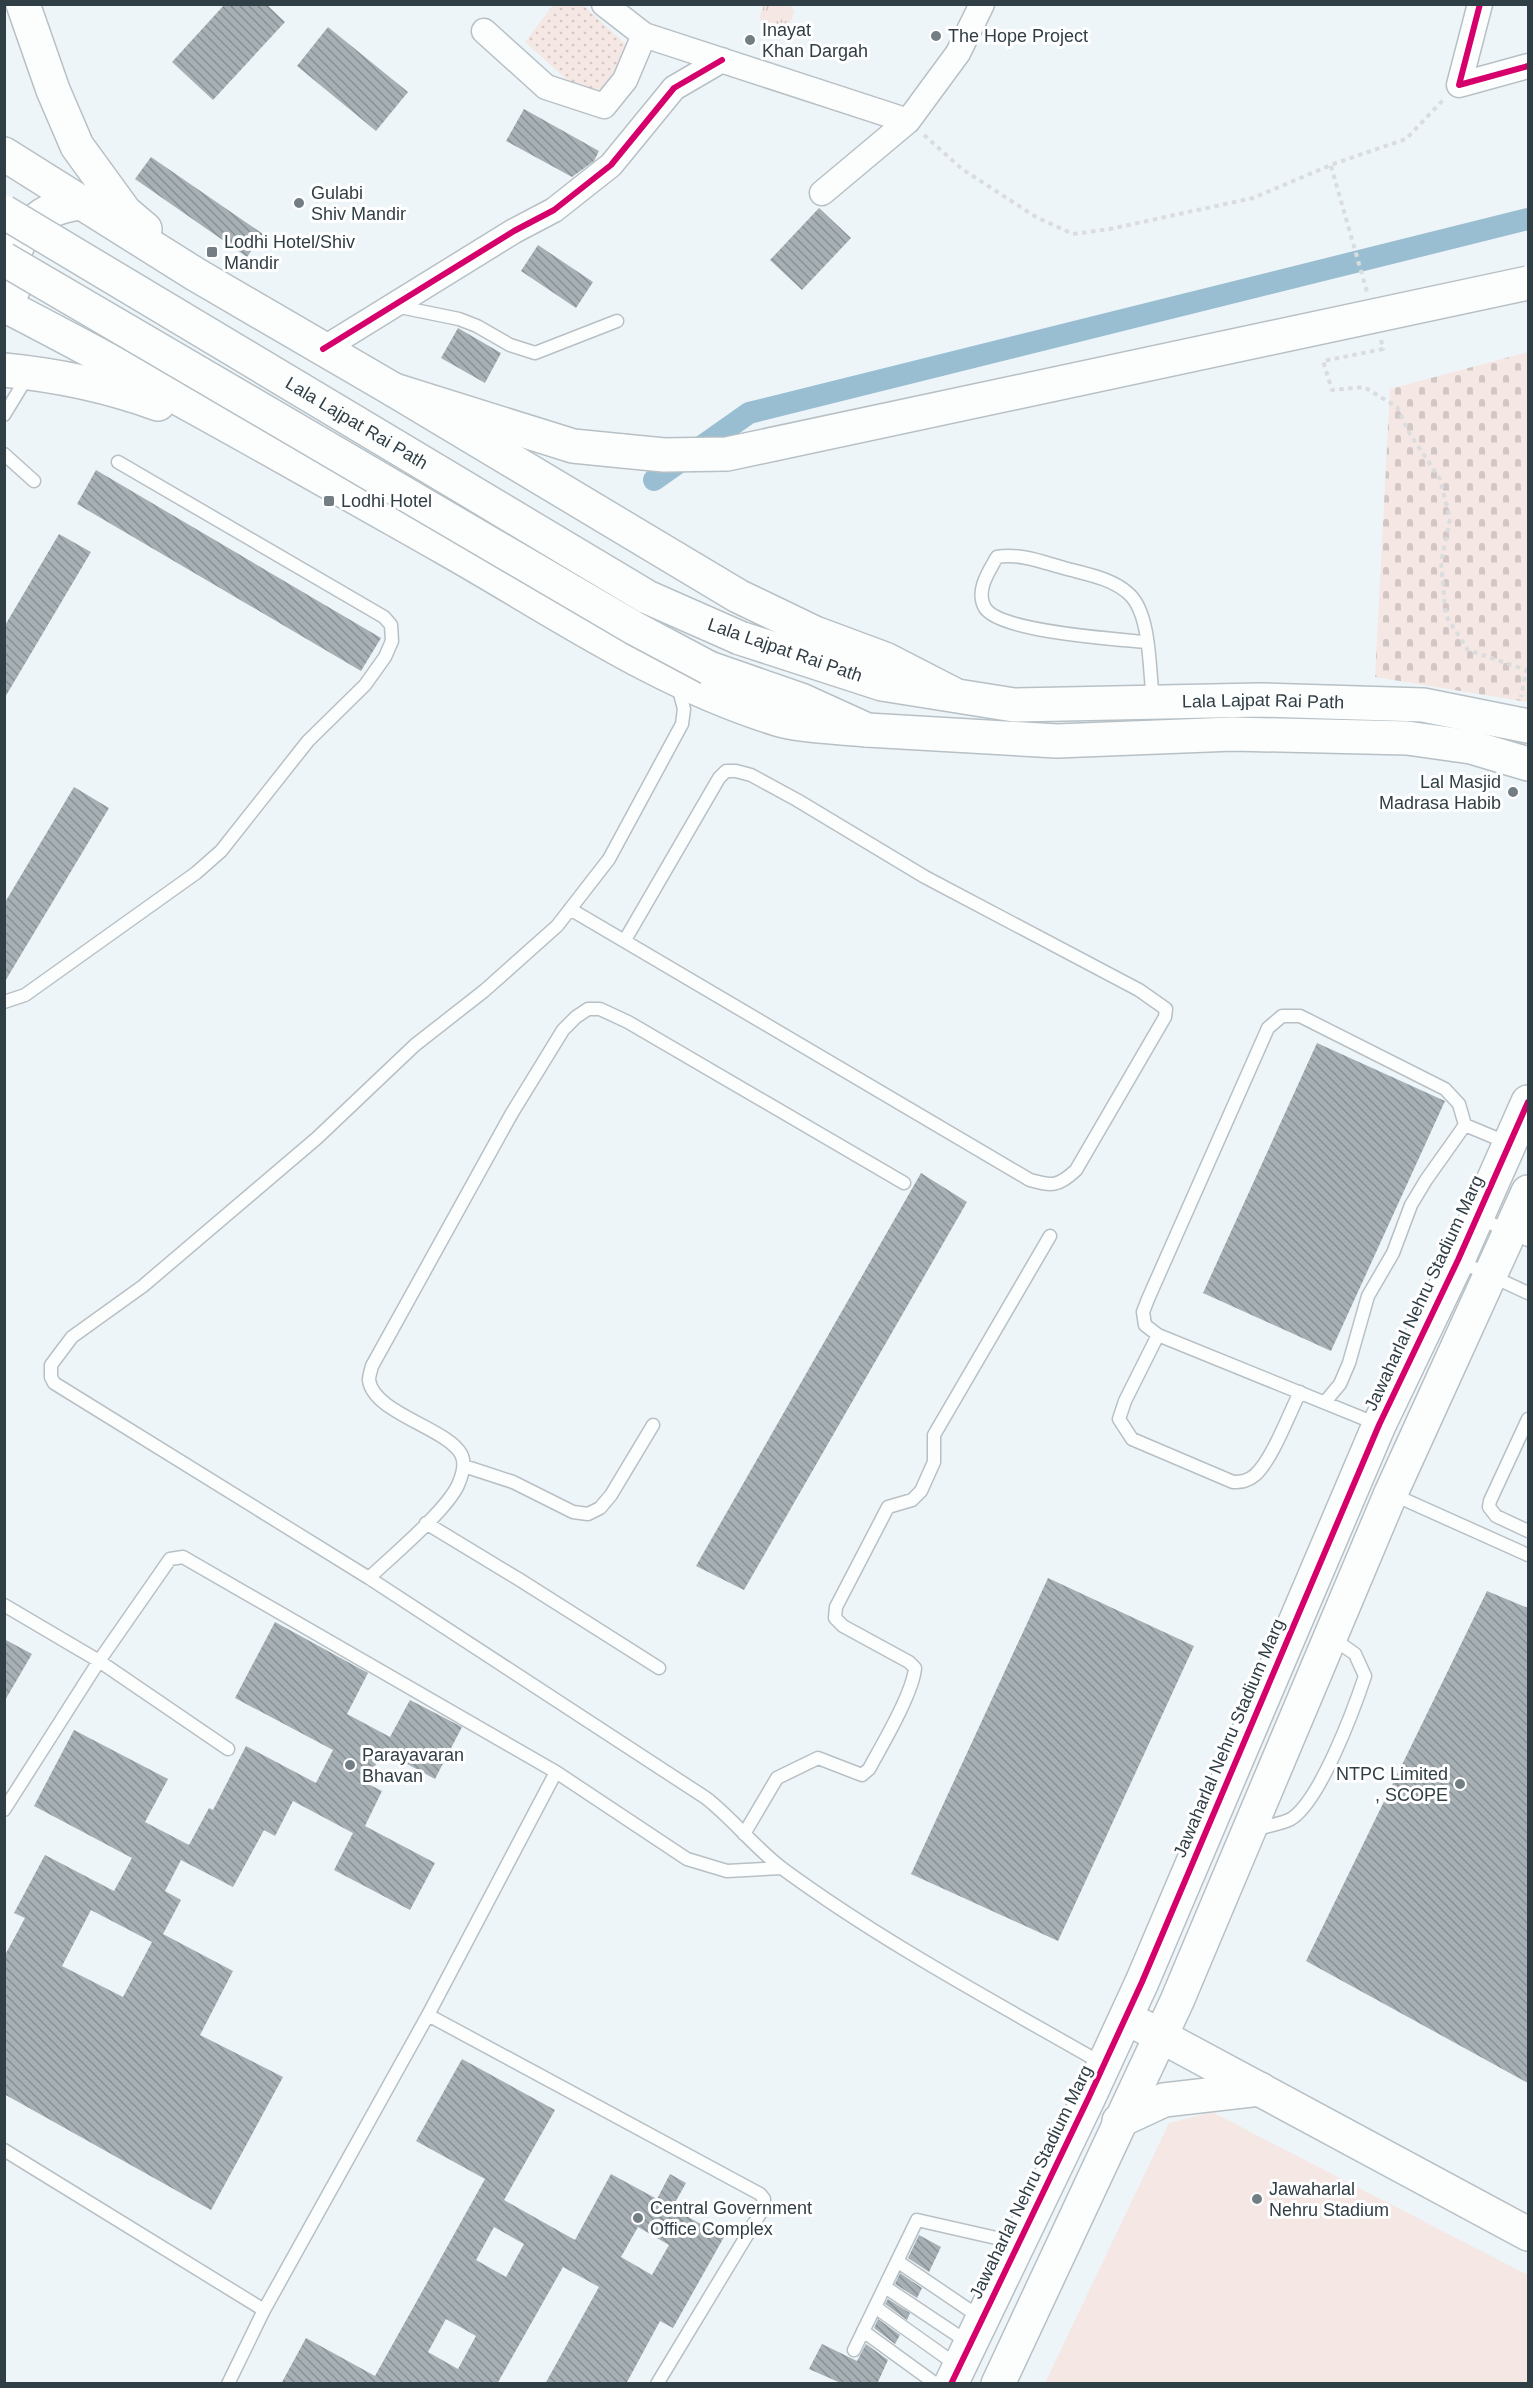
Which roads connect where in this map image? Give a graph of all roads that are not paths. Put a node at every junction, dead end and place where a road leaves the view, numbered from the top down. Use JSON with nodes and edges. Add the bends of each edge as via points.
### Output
{"nodes":[{"id":1,"x":23,"y":4,"type":"edge"},
{"id":2,"x":604,"y":4,"type":"edge"},
{"id":3,"x":982,"y":4,"type":"edge"},
{"id":4,"x":1480,"y":4,"type":"edge"},
{"id":5,"x":484,"y":31,"type":"dead end"},
{"id":6,"x":644,"y":35,"type":"junction"},
{"id":7,"x":722,"y":60,"type":"junction"},
{"id":8,"x":1528,"y":66,"type":"edge"},
{"id":9,"x":908,"y":121,"type":"junction"},
{"id":10,"x":4,"y":154,"type":"edge"},
{"id":11,"x":822,"y":194,"type":"dead end"},
{"id":12,"x":82,"y":203,"type":"junction"},
{"id":13,"x":4,"y":212,"type":"edge"},
{"id":14,"x":4,"y":259,"type":"edge"},
{"id":15,"x":195,"y":274,"type":"junction"},
{"id":16,"x":1528,"y":283,"type":"edge"},
{"id":17,"x":393,"y":306,"type":"junction"},
{"id":18,"x":15,"y":310,"type":"edge"},
{"id":19,"x":617,"y":321,"type":"dead end"},
{"id":20,"x":323,"y":349,"type":"junction"},
{"id":21,"x":17,"y":372,"type":"edge"},
{"id":22,"x":394,"y":390,"type":"junction"},
{"id":23,"x":4,"y":415,"type":"edge"},
{"id":24,"x":255,"y":441,"type":"junction"},
{"id":25,"x":4,"y":454,"type":"edge"},
{"id":26,"x":117,"y":462,"type":"dead end"},
{"id":27,"x":34,"y":481,"type":"dead end"},
{"id":28,"x":1146,"y":642,"type":"junction"},
{"id":29,"x":676,"y":679,"type":"junction"},
{"id":30,"x":953,"y":694,"type":"junction"},
{"id":31,"x":1153,"y":703,"type":"junction"},
{"id":32,"x":1522,"y":724,"type":"edge"},
{"id":33,"x":867,"y":730,"type":"junction"},
{"id":34,"x":1528,"y":764,"type":"edge"},
{"id":35,"x":570,"y":909,"type":"junction"},
{"id":36,"x":625,"y":940,"type":"junction"},
{"id":37,"x":4,"y":1002,"type":"edge"},
{"id":38,"x":1528,"y":1102,"type":"edge"},
{"id":39,"x":1465,"y":1125,"type":"junction"},
{"id":40,"x":1510,"y":1144,"type":"junction"},
{"id":41,"x":904,"y":1183,"type":"dead end"},
{"id":42,"x":1528,"y":1192,"type":"edge"},
{"id":43,"x":1478,"y":1217,"type":"junction"},
{"id":44,"x":1050,"y":1236,"type":"dead end"},
{"id":45,"x":1519,"y":1236,"type":"edge"},
{"id":46,"x":1458,"y":1260,"type":"junction"},
{"id":47,"x":1491,"y":1275,"type":"junction"},
{"id":48,"x":1528,"y":1293,"type":"edge"},
{"id":49,"x":1158,"y":1335,"type":"junction"},
{"id":50,"x":1300,"y":1392,"type":"junction"},
{"id":51,"x":1325,"y":1402,"type":"junction"},
{"id":52,"x":1528,"y":1419,"type":"edge"},
{"id":53,"x":653,"y":1425,"type":"dead end"},
{"id":54,"x":1378,"y":1425,"type":"junction"},
{"id":55,"x":464,"y":1466,"type":"junction"},
{"id":56,"x":1390,"y":1493,"type":"junction"},
{"id":57,"x":426,"y":1523,"type":"junction"},
{"id":58,"x":1528,"y":1531,"type":"edge"},
{"id":59,"x":1528,"y":1555,"type":"edge"},
{"id":60,"x":369,"y":1578,"type":"junction"},
{"id":61,"x":4,"y":1605,"type":"edge"},
{"id":62,"x":1330,"y":1636,"type":"junction"},
{"id":63,"x":99,"y":1661,"type":"junction"},
{"id":64,"x":659,"y":1668,"type":"dead end"},
{"id":65,"x":228,"y":1749,"type":"dead end"},
{"id":66,"x":556,"y":1772,"type":"junction"},
{"id":67,"x":4,"y":1810,"type":"edge"},
{"id":68,"x":1248,"y":1832,"type":"junction"},
{"id":69,"x":744,"y":1834,"type":"junction"},
{"id":70,"x":782,"y":1868,"type":"junction"},
{"id":71,"x":428,"y":2015,"type":"junction"},
{"id":72,"x":1125,"y":2017,"type":"junction"},
{"id":73,"x":1161,"y":2036,"type":"junction"},
{"id":74,"x":1104,"y":2064,"type":"junction"},
{"id":75,"x":1260,"y":2089,"type":"junction"},
{"id":76,"x":1119,"y":2121,"type":"junction"},
{"id":77,"x":4,"y":2150,"type":"edge"},
{"id":78,"x":1528,"y":2234,"type":"edge"},
{"id":79,"x":1018,"y":2243,"type":"junction"},
{"id":80,"x":897,"y":2261,"type":"junction"},
{"id":81,"x":885,"y":2287,"type":"junction"},
{"id":82,"x":875,"y":2307,"type":"junction"},
{"id":83,"x":264,"y":2310,"type":"junction"},
{"id":84,"x":863,"y":2331,"type":"junction"},
{"id":85,"x":854,"y":2350,"type":"dead end"},
{"id":86,"x":960,"y":2359,"type":"edge"},
{"id":87,"x":228,"y":2384,"type":"edge"},
{"id":88,"x":657,"y":2384,"type":"edge"},
{"id":89,"x":998,"y":2384,"type":"edge"}],
"edges":[{"from":1,"to":15,"type":"main road","via":[[52,90],[77,146],[125,212]]},
{"from":2,"to":6,"type":"street"},
{"from":3,"to":9,"type":"street","via":[[958,53]]},
{"from":4,"to":8,"type":"street","via":[[1459,85]]},
{"from":5,"to":6,"type":"street","via":[[546,87],[604,106],[624,80]]},
{"from":6,"to":7,"type":"street"},
{"from":7,"to":9,"type":"street"},
{"from":7,"to":17,"type":"street","via":[[674,88],[611,165],[554,210]]},
{"from":9,"to":11,"type":"street"},
{"from":10,"to":12,"type":"main road"},
{"from":12,"to":15,"type":"main road"},
{"from":12,"to":18,"type":"main road","via":[[48,212],[22,236],[12,262],[18,304]]},
{"from":13,"to":30,"type":"main road","name":"Lala Lajpat Rai Path","bridge":true,"via":[[646,597],[740,638],[882,684]]},
{"from":14,"to":33,"type":"main road","name":"Lala Lajpat Rai Path","bridge":true,"via":[[634,628],[709,668],[801,700]]},
{"from":15,"to":20,"type":"main road"},
{"from":16,"to":22,"type":"main road","bridge":true,"via":[[727,454],[664,455],[573,446]]},
{"from":17,"to":19,"type":"lane","via":[[459,319],[535,353]]},
{"from":17,"to":20,"type":"street"},
{"from":18,"to":24,"type":"main road"},
{"from":20,"to":22,"type":"main road"},
{"from":21,"to":23,"type":"lane"},
{"from":21,"to":24,"type":"main road","via":[[133,395]]},
{"from":22,"to":30,"type":"main road","via":[[738,596],[815,633],[885,659]]},
{"from":24,"to":29,"type":"main road","via":[[638,661]]},
{"from":25,"to":27,"type":"lane"},
{"from":26,"to":37,"type":"lane","via":[[384,617],[391,625],[392,641],[386,657],[365,685],[308,741],[222,851],[25,995]]},
{"from":28,"to":28,"type":"lane","via":[[1036,629],[1000,620],[986,609],[981,594],[987,575],[997,557],[1012,554],[1114,584],[1140,608]]},
{"from":28,"to":31,"type":"lane"},
{"from":29,"to":33,"type":"main road","via":[[783,721]]},
{"from":29,"to":35,"type":"lane","via":[[684,710],[682,724],[609,859]]},
{"from":30,"to":31,"type":"main road","name":"Lala Lajpat Rai Path","via":[[1014,705]]},
{"from":31,"to":32,"type":"main road","name":"Lala Lajpat Rai Path","via":[[1260,700],[1423,705]]},
{"from":33,"to":34,"type":"main road","name":"Lala Lajpat Rai Path","via":[[1057,741],[1233,734],[1407,738],[1471,747]]},
{"from":35,"to":36,"type":"lane"},
{"from":35,"to":60,"type":"lane","via":[[549,933],[415,1045],[317,1138],[143,1286],[72,1337],[51,1365],[54,1383]]},
{"from":36,"to":36,"type":"lane","via":[[1030,1180],[1051,1186],[1066,1180],[1076,1170],[1165,1017],[1166,1009],[1139,990],[925,877],[751,775],[736,771],[726,771],[719,778]]},
{"from":38,"to":40,"type":"main road","name":"Jawaharlal Nehru Stadium Marg"},
{"from":39,"to":40,"type":"lane"},
{"from":39,"to":49,"type":"lane","via":[[1459,1104],[1445,1089],[1300,1016],[1282,1016],[1268,1028],[1148,1299],[1143,1312],[1145,1325]]},
{"from":39,"to":51,"type":"lane","via":[[1411,1205],[1393,1253],[1368,1296],[1340,1384]]},
{"from":40,"to":43,"type":"main road","name":"Jawaharlal Nehru Stadium Marg"},
{"from":41,"to":55,"type":"lane","via":[[628,1022],[600,1009],[576,1017],[563,1030],[512,1113],[372,1366],[369,1379],[384,1403],[451,1444],[461,1453]]},
{"from":42,"to":45,"type":"main road"},
{"from":43,"to":45,"type":"lane"},
{"from":43,"to":46,"type":"main road","name":"Jawaharlal Nehru Stadium Marg"},
{"from":44,"to":69,"type":"lane","via":[[934,1436],[934,1462],[921,1491],[912,1500],[888,1506],[836,1607],[836,1618],[843,1626],[915,1668],[897,1715],[869,1769],[862,1775],[818,1758],[777,1778]]},
{"from":45,"to":47,"type":"main road"},
{"from":46,"to":47,"type":"lane"},
{"from":46,"to":54,"type":"main road","name":"Jawaharlal Nehru Stadium Marg"},
{"from":47,"to":48,"type":"lane"},
{"from":47,"to":56,"type":"main road"},
{"from":49,"to":50,"type":"lane"},
{"from":49,"to":50,"type":"lane","via":[[1125,1401],[1119,1419],[1123,1427],[1132,1439],[1233,1482],[1244,1482],[1265,1464]]},
{"from":50,"to":51,"type":"lane"},
{"from":51,"to":54,"type":"lane"},
{"from":52,"to":58,"type":"lane","via":[[1489,1507],[1496,1515]]},
{"from":53,"to":55,"type":"lane","via":[[611,1495],[600,1508],[588,1514],[573,1512],[513,1482]]},
{"from":54,"to":72,"type":"main road","name":"Jawaharlal Nehru Stadium Marg"},
{"from":55,"to":57,"type":"lane","via":[[458,1485]]},
{"from":56,"to":59,"type":"lane"},
{"from":56,"to":62,"type":"main road"},
{"from":57,"to":60,"type":"lane"},
{"from":57,"to":64,"type":"lane"},
{"from":60,"to":69,"type":"lane","via":[[706,1798]]},
{"from":61,"to":63,"type":"lane"},
{"from":62,"to":68,"type":"main road"},
{"from":62,"to":68,"type":"lane","via":[[1355,1654],[1365,1676],[1351,1718],[1314,1792],[1292,1818]]},
{"from":63,"to":65,"type":"lane"},
{"from":63,"to":66,"type":"lane","via":[[170,1559],[186,1558]]},
{"from":63,"to":67,"type":"lane"},
{"from":66,"to":70,"type":"lane","via":[[687,1859],[727,1871]]},
{"from":66,"to":71,"type":"lane"},
{"from":68,"to":73,"type":"main road"},
{"from":69,"to":70,"type":"lane"},
{"from":70,"to":74,"type":"lane","via":[[910,1953]]},
{"from":71,"to":83,"type":"lane"},
{"from":71,"to":88,"type":"lane","via":[[764,2199],[761,2212]]},
{"from":72,"to":73,"type":"main road"},
{"from":72,"to":74,"type":"main road","name":"Jawaharlal Nehru Stadium Marg"},
{"from":73,"to":75,"type":"main road"},
{"from":73,"to":76,"type":"main road"},
{"from":74,"to":79,"type":"main road","name":"Jawaharlal Nehru Stadium Marg"},
{"from":75,"to":76,"type":"main road","via":[[1164,2100]]},
{"from":75,"to":78,"type":"main road"},
{"from":76,"to":89,"type":"main road"},
{"from":77,"to":83,"type":"lane"},
{"from":79,"to":80,"type":"lane","via":[[917,2220]]},
{"from":79,"to":86,"type":"main road","name":"Jawaharlal Nehru Stadium Marg"},
{"from":80,"to":81,"type":"lane"},
{"from":80,"to":86,"type":"lane"},
{"from":81,"to":82,"type":"lane"},
{"from":81,"to":86,"type":"lane"},
{"from":82,"to":84,"type":"lane"},
{"from":82,"to":86,"type":"lane"},
{"from":83,"to":87,"type":"lane"},
{"from":84,"to":85,"type":"lane"},
{"from":84,"to":86,"type":"lane"}]}
